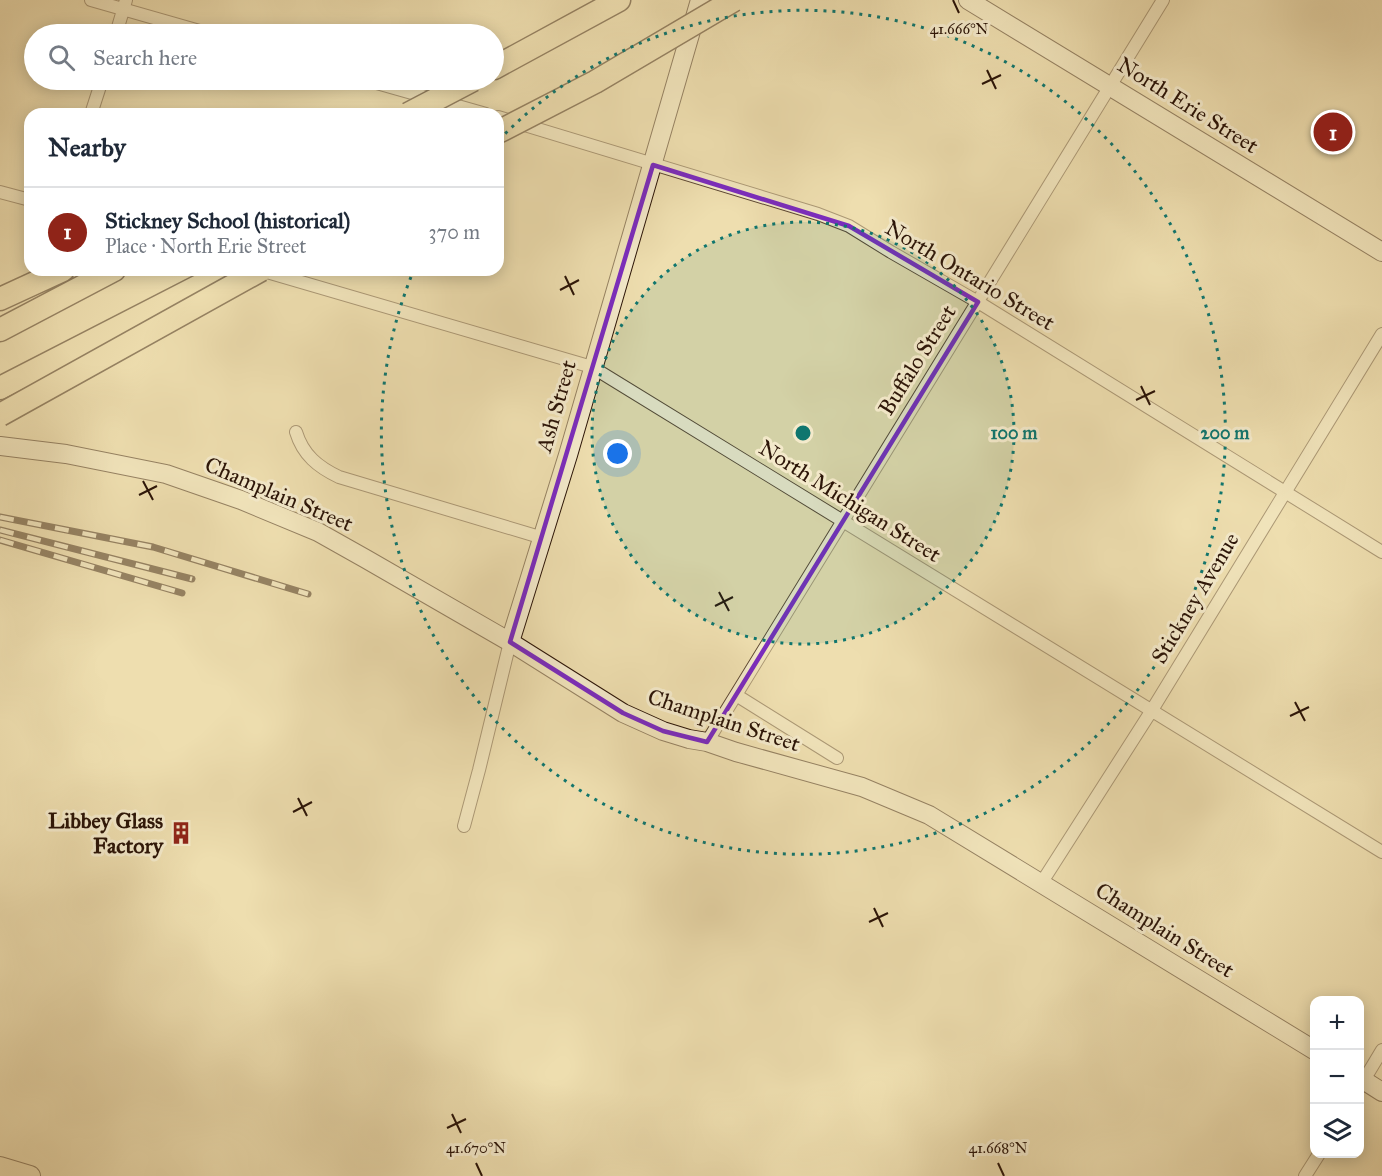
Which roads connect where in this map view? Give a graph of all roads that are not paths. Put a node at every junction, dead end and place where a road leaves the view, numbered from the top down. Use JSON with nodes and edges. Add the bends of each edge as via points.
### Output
{"nodes":[{"id":1,"x":91,"y":0,"type":"edge"},
{"id":2,"x":619,"y":0,"type":"edge"},
{"id":3,"x":700,"y":0,"type":"edge"},
{"id":4,"x":734,"y":0,"type":"edge"},
{"id":5,"x":1163,"y":0,"type":"edge"},
{"id":6,"x":978,"y":3,"type":"edge"},
{"id":7,"x":124,"y":5,"type":"edge"},
{"id":8,"x":119,"y":24,"type":"edge"},
{"id":9,"x":180,"y":24,"type":"edge"},
{"id":10,"x":504,"y":63,"type":"edge"},
{"id":11,"x":594,"y":82,"type":"junction"},
{"id":12,"x":1111,"y":86,"type":"junction"},
{"id":13,"x":99,"y":90,"type":"edge"},
{"id":14,"x":401,"y":90,"type":"edge"},
{"id":15,"x":454,"y":90,"type":"edge"},
{"id":16,"x":93,"y":108,"type":"edge"},
{"id":17,"x":419,"y":108,"type":"edge"},
{"id":18,"x":465,"y":108,"type":"edge"},
{"id":19,"x":504,"y":119,"type":"edge"},
{"id":20,"x":504,"y":129,"type":"edge"},
{"id":21,"x":504,"y":133,"type":"edge"},
{"id":22,"x":653,"y":165,"type":"junction"},
{"id":23,"x":0,"y":192,"type":"edge"},
{"id":24,"x":24,"y":198,"type":"edge"},
{"id":25,"x":1382,"y":252,"type":"edge"},
{"id":26,"x":50,"y":276,"type":"edge"},
{"id":27,"x":103,"y":276,"type":"edge"},
{"id":28,"x":218,"y":276,"type":"edge"},
{"id":29,"x":249,"y":276,"type":"edge"},
{"id":30,"x":281,"y":276,"type":"edge"},
{"id":31,"x":0,"y":299,"type":"edge"},
{"id":32,"x":978,"y":302,"type":"junction"},
{"id":33,"x":0,"y":330,"type":"edge"},
{"id":34,"x":1382,"y":334,"type":"edge"},
{"id":35,"x":592,"y":367,"type":"junction"},
{"id":36,"x":0,"y":388,"type":"edge"},
{"id":37,"x":0,"y":415,"type":"edge"},
{"id":38,"x":296,"y":432,"type":"dead end"},
{"id":39,"x":0,"y":446,"type":"edge"},
{"id":40,"x":1284,"y":492,"type":"junction"},
{"id":41,"x":843,"y":522,"type":"junction"},
{"id":42,"x":543,"y":538,"type":"junction"},
{"id":43,"x":1382,"y":552,"type":"edge"},
{"id":44,"x":510,"y":642,"type":"junction"},
{"id":45,"x":736,"y":695,"type":"junction"},
{"id":46,"x":1152,"y":710,"type":"junction"},
{"id":47,"x":707,"y":742,"type":"junction"},
{"id":48,"x":837,"y":759,"type":"dead end"},
{"id":49,"x":464,"y":826,"type":"dead end"},
{"id":50,"x":1382,"y":852,"type":"edge"},
{"id":51,"x":1042,"y":882,"type":"junction"},
{"id":52,"x":1310,"y":1048,"type":"edge"},
{"id":53,"x":1382,"y":1050,"type":"edge"},
{"id":54,"x":1364,"y":1077,"type":"edge"},
{"id":55,"x":1364,"y":1083,"type":"edge"},
{"id":56,"x":1382,"y":1092,"type":"edge"},
{"id":57,"x":1316,"y":1158,"type":"edge"},
{"id":58,"x":0,"y":1167,"type":"edge"},
{"id":59,"x":30,"y":1176,"type":"edge"},
{"id":60,"x":1305,"y":1176,"type":"edge"}],
"edges":[{"from":1,"to":7,"type":"street"},
{"from":2,"to":10,"type":"highway"},
{"from":3,"to":22,"type":"main road","name":"Ash Street"},
{"from":4,"to":11,"type":"highway","bridge":true},
{"from":5,"to":12,"type":"street","name":"Buffalo Street"},
{"from":6,"to":12,"type":"main road","name":"North Erie Street"},
{"from":7,"to":8,"type":"street"},
{"from":7,"to":9,"type":"street"},
{"from":11,"to":20,"type":"highway","bridge":true},
{"from":11,"to":21,"type":"highway","bridge":true},
{"from":12,"to":25,"type":"main road","name":"North Erie Street"},
{"from":12,"to":32,"type":"street","name":"Buffalo Street"},
{"from":13,"to":16,"type":"street"},
{"from":14,"to":18,"type":"street"},
{"from":15,"to":17,"type":"highway","bridge":true},
{"from":19,"to":22,"type":"street","name":"North Ontario Street"},
{"from":22,"to":32,"type":"street","name":"North Ontario Street","via":[[849,226]]},
{"from":22,"to":35,"type":"main road","name":"Ash Street"},
{"from":23,"to":24,"type":"street"},
{"from":26,"to":31,"type":"highway"},
{"from":27,"to":33,"type":"highway"},
{"from":28,"to":36,"type":"highway"},
{"from":29,"to":37,"type":"highway","bridge":true},
{"from":30,"to":35,"type":"street","name":"North Michigan Street"},
{"from":32,"to":40,"type":"street","name":"North Ontario Street"},
{"from":32,"to":41,"type":"street","name":"Buffalo Street"},
{"from":34,"to":40,"type":"street","name":"Stickney Avenue"},
{"from":35,"to":41,"type":"street","name":"North Michigan Street"},
{"from":35,"to":42,"type":"main road","name":"Ash Street"},
{"from":38,"to":42,"type":"street","name":"Champlain Street","via":[[308,457],[339,477]]},
{"from":39,"to":44,"type":"main road","name":"Champlain Street","via":[[66,454],[166,474],[241,500],[318,532]]},
{"from":40,"to":43,"type":"street","name":"North Ontario Street"},
{"from":40,"to":46,"type":"street","name":"Stickney Avenue"},
{"from":41,"to":45,"type":"street","name":"Buffalo Street"},
{"from":41,"to":46,"type":"street","name":"North Michigan Street"},
{"from":42,"to":44,"type":"main road","name":"Ash Street"},
{"from":44,"to":47,"type":"main road","name":"Champlain Street","via":[[623,712],[663,730]]},
{"from":44,"to":49,"type":"street","name":"Ash Street"},
{"from":45,"to":47,"type":"street","name":"Buffalo Street"},
{"from":45,"to":48,"type":"street","name":"Champlain Street"},
{"from":46,"to":50,"type":"street","name":"North Michigan Street"},
{"from":46,"to":51,"type":"street","name":"Stickney Avenue"},
{"from":47,"to":51,"type":"main road","name":"Champlain Street","via":[[892,798],[929,815]]},
{"from":51,"to":52,"type":"main road","name":"Champlain Street"},
{"from":53,"to":54,"type":"street"},
{"from":55,"to":56,"type":"main road"},
{"from":57,"to":60,"type":"street"},
{"from":58,"to":59,"type":"main road"}]}
